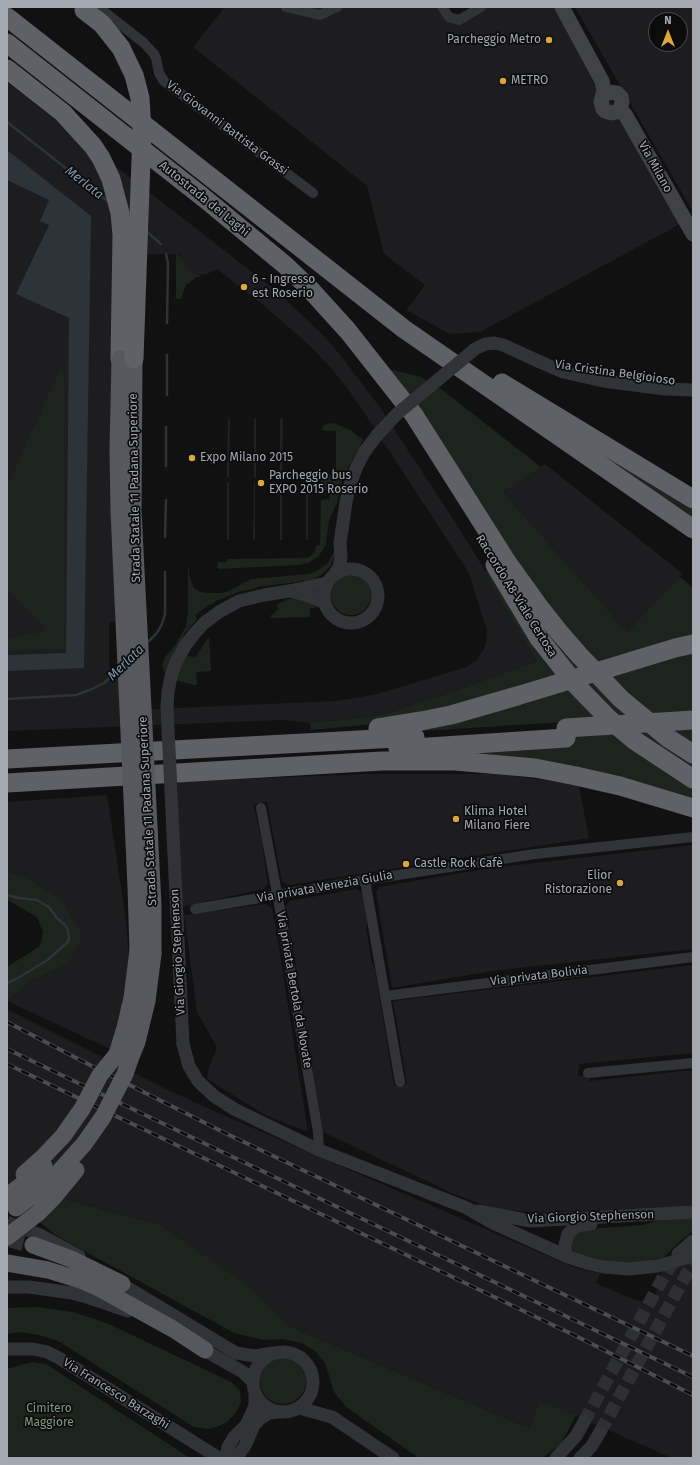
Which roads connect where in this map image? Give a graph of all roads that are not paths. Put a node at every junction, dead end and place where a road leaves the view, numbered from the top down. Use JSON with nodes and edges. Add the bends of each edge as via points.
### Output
{"nodes":[{"id":1,"x":286,"y":7,"type":"edge"},
{"id":2,"x":337,"y":7,"type":"edge"},
{"id":3,"x":442,"y":7,"type":"edge"},
{"id":4,"x":481,"y":7,"type":"edge"},
{"id":5,"x":562,"y":7,"type":"edge"},
{"id":6,"x":571,"y":7,"type":"edge"},
{"id":7,"x":88,"y":8,"type":"edge"},
{"id":8,"x":7,"y":17,"type":"edge"},
{"id":9,"x":7,"y":43,"type":"edge"},
{"id":10,"x":7,"y":69,"type":"edge"},
{"id":11,"x":609,"y":94,"type":"junction"},
{"id":12,"x":313,"y":194,"type":"dead end"},
{"id":13,"x":690,"y":230,"type":"edge"},
{"id":14,"x":342,"y":281,"type":"junction"},
{"id":15,"x":127,"y":359,"type":"junction"},
{"id":16,"x":538,"y":361,"type":"junction"},
{"id":17,"x":381,"y":375,"type":"junction"},
{"id":18,"x":693,"y":381,"type":"edge"},
{"id":19,"x":693,"y":390,"type":"edge"},
{"id":20,"x":693,"y":499,"type":"edge"},
{"id":21,"x":342,"y":530,"type":"junction"},
{"id":22,"x":693,"y":530,"type":"edge"},
{"id":23,"x":354,"y":569,"type":"junction"},
{"id":24,"x":331,"y":579,"type":"junction"},
{"id":25,"x":290,"y":591,"type":"junction"},
{"id":26,"x":325,"y":604,"type":"junction"},
{"id":27,"x":693,"y":644,"type":"edge"},
{"id":28,"x":693,"y":720,"type":"edge"},
{"id":29,"x":693,"y":730,"type":"edge"},
{"id":30,"x":566,"y":733,"type":"junction"},
{"id":31,"x":114,"y":753,"type":"junction"},
{"id":32,"x":693,"y":754,"type":"edge"},
{"id":33,"x":7,"y":759,"type":"edge"},
{"id":34,"x":7,"y":774,"type":"edge"},
{"id":35,"x":693,"y":779,"type":"edge"},
{"id":36,"x":7,"y":783,"type":"edge"},
{"id":37,"x":261,"y":808,"type":"dead end"},
{"id":38,"x":693,"y":808,"type":"edge"},
{"id":39,"x":693,"y":837,"type":"edge"},
{"id":40,"x":365,"y":880,"type":"junction"},
{"id":41,"x":278,"y":896,"type":"junction"},
{"id":42,"x":195,"y":909,"type":"dead end"},
{"id":43,"x":693,"y":957,"type":"edge"},
{"id":44,"x":385,"y":996,"type":"junction"},
{"id":45,"x":124,"y":1056,"type":"junction"},
{"id":46,"x":693,"y":1063,"type":"edge"},
{"id":47,"x":588,"y":1074,"type":"dead end"},
{"id":48,"x":400,"y":1082,"type":"dead end"},
{"id":49,"x":320,"y":1150,"type":"junction"},
{"id":50,"x":7,"y":1186,"type":"edge"},
{"id":51,"x":10,"y":1206,"type":"edge"},
{"id":52,"x":467,"y":1208,"type":"junction"},
{"id":53,"x":693,"y":1212,"type":"edge"},
{"id":54,"x":656,"y":1214,"type":"junction"},
{"id":55,"x":7,"y":1237,"type":"edge"},
{"id":56,"x":36,"y":1239,"type":"tunnel mouth"},
{"id":57,"x":693,"y":1242,"type":"edge"},
{"id":58,"x":678,"y":1254,"type":"tunnel mouth"},
{"id":59,"x":693,"y":1256,"type":"edge"},
{"id":60,"x":568,"y":1257,"type":"junction"},
{"id":61,"x":7,"y":1263,"type":"edge"},
{"id":62,"x":122,"y":1284,"type":"joint"},
{"id":63,"x":7,"y":1287,"type":"edge"},
{"id":64,"x":7,"y":1348,"type":"edge"},
{"id":65,"x":205,"y":1350,"type":"junction"},
{"id":66,"x":273,"y":1353,"type":"junction"},
{"id":67,"x":254,"y":1387,"type":"junction"},
{"id":68,"x":313,"y":1389,"type":"junction"},
{"id":69,"x":299,"y":1408,"type":"junction"},
{"id":70,"x":278,"y":1412,"type":"junction"},
{"id":71,"x":332,"y":1417,"type":"junction"},
{"id":72,"x":584,"y":1422,"type":"tunnel mouth"},
{"id":73,"x":600,"y":1432,"type":"tunnel mouth"},
{"id":74,"x":234,"y":1436,"type":"junction"},
{"id":75,"x":246,"y":1444,"type":"junction"},
{"id":76,"x":198,"y":1445,"type":"junction"},
{"id":77,"x":218,"y":1458,"type":"edge"},
{"id":78,"x":226,"y":1458,"type":"edge"},
{"id":79,"x":233,"y":1458,"type":"edge"},
{"id":80,"x":245,"y":1458,"type":"edge"},
{"id":81,"x":393,"y":1458,"type":"edge"},
{"id":82,"x":556,"y":1458,"type":"edge"},
{"id":83,"x":580,"y":1458,"type":"edge"}],
"edges":[{"from":1,"to":2,"type":"street","via":[[320,15]]},
{"from":3,"to":4,"type":"street","via":[[449,17],[459,20]]},
{"from":5,"to":11,"type":"main road","via":[[602,80],[604,90]]},
{"from":6,"to":11,"type":"main road","via":[[614,84]]},
{"from":7,"to":12,"type":"street","name":"Via Giovanni Battista Grassi","via":[[144,43],[154,54],[159,73],[164,80]]},
{"from":7,"to":15,"type":"highway","bridge":true,"via":[[121,48],[134,75],[140,98],[142,131]]},
{"from":8,"to":14,"type":"highway","name":"Autostrada dei Laghi"},
{"from":9,"to":17,"type":"highway","name":"Autostrada dei Laghi","via":[[285,265],[329,309]]},
{"from":10,"to":15,"type":"highway","via":[[63,113],[93,146],[107,169],[120,213]]},
{"from":11,"to":13,"type":"main road","name":"Via Milano","via":[[601,102],[601,106],[605,111],[614,113],[620,109],[626,116]]},
{"from":14,"to":20,"type":"highway","via":[[390,308],[449,351]]},
{"from":14,"to":22,"type":"highway","via":[[438,354]]},
{"from":15,"to":45,"type":"highway","name":"Strada Statale 11 Padana Superiore","bridge":true,"via":[[154,934],[147,1001],[137,1042]]},
{"from":16,"to":18,"type":"street","name":"Via Cristina Belgioioso","via":[[564,368],[656,380]]},
{"from":16,"to":19,"type":"street","name":"Via Cristina Belgioioso","via":[[563,372],[603,381]]},
{"from":16,"to":21,"type":"street","name":"Via Cristina Belgioioso","bridge":true,"via":[[503,345],[486,344],[475,349],[398,413],[378,434],[357,466],[346,502]]},
{"from":17,"to":32,"type":"highway","via":[[414,415],[507,562],[540,608],[580,656],[622,699],[668,738]]},
{"from":17,"to":35,"type":"highway","name":"Raccordo A8-Viale Certosa","via":[[406,421],[538,637],[565,672],[609,719],[634,740]]},
{"from":21,"to":23,"type":"street","name":"Via Cristina Belgioioso"},
{"from":21,"to":24,"type":"street","name":"Via Cristina Belgioioso","via":[[341,558]]},
{"from":23,"to":24,"type":"street","via":[[343,570]]},
{"from":23,"to":26,"type":"street","via":[[367,574],[375,585],[378,599],[370,614],[358,622],[344,622],[332,615]]},
{"from":24,"to":25,"type":"street","name":"Via Giorgio Stephenson"},
{"from":24,"to":26,"type":"street","via":[[324,593]]},
{"from":25,"to":26,"type":"street","name":"Via Giorgio Stephenson"},
{"from":25,"to":49,"type":"street","name":"Via Giorgio Stephenson","bridge":true,"via":[[239,602],[219,612],[194,634],[176,662],[171,676],[167,707],[183,1044],[194,1074],[202,1086],[214,1096],[234,1109]]},
{"from":27,"to":31,"type":"highway","bridge":true,"via":[[451,715],[394,726]]},
{"from":28,"to":30,"type":"highway","bridge":true},
{"from":29,"to":30,"type":"highway"},
{"from":30,"to":31,"type":"highway"},
{"from":30,"to":34,"type":"highway"},
{"from":31,"to":33,"type":"highway"},
{"from":36,"to":38,"type":"highway","via":[[382,761],[455,761],[535,768],[576,776]]},
{"from":37,"to":41,"type":"street","name":"Via privata Bertola da Novate"},
{"from":39,"to":40,"type":"street","name":"Via privata Venezia Giulia","via":[[535,854]]},
{"from":40,"to":41,"type":"street","name":"Via privata Venezia Giulia"},
{"from":40,"to":44,"type":"street"},
{"from":41,"to":42,"type":"street","name":"Via privata Venezia Giulia"},
{"from":41,"to":49,"type":"street","name":"Via privata Bertola da Novate"},
{"from":43,"to":44,"type":"street","name":"Via privata Bolivia"},
{"from":44,"to":48,"type":"street"},
{"from":45,"to":50,"type":"highway","bridge":true,"via":[[100,1075],[82,1109],[63,1136],[34,1166]]},
{"from":45,"to":51,"type":"highway","name":"Strada Statale 11 Padana Superiore","bridge":true,"via":[[74,1134],[44,1167],[26,1182]]},
{"from":45,"to":55,"type":"highway","bridge":true,"via":[[124,1090],[108,1121],[76,1170],[53,1198]]},
{"from":46,"to":47,"type":"street"},
{"from":49,"to":52,"type":"street","name":"Via Giorgio Stephenson"},
{"from":52,"to":54,"type":"street","name":"Via Giorgio Stephenson","via":[[531,1221]]},
{"from":52,"to":60,"type":"street","name":"Via Giorgio Stephenson","via":[[493,1223]]},
{"from":53,"to":54,"type":"street","name":"Via Giorgio Stephenson"},
{"from":54,"to":60,"type":"street","via":[[633,1221],[581,1225],[568,1234],[565,1245]]},
{"from":56,"to":62,"type":"highway"},
{"from":57,"to":58,"type":"street"},
{"from":59,"to":60,"type":"street","name":"Via Giorgio Stephenson","via":[[664,1264],[629,1269],[604,1267]]},
{"from":61,"to":65,"type":"highway","via":[[48,1270],[99,1288],[160,1321]]},
{"from":62,"to":66,"type":"street","via":[[236,1353],[255,1356]]},
{"from":63,"to":65,"type":"street","via":[[51,1290],[90,1298],[145,1319]]},
{"from":64,"to":76,"type":"street","name":"Via Francesco Barzaghi","via":[[33,1349],[59,1358]]},
{"from":65,"to":67,"type":"street","via":[[243,1372]]},
{"from":66,"to":67,"type":"street","via":[[260,1362],[254,1372]]},
{"from":66,"to":68,"type":"street","via":[[288,1352],[306,1360],[314,1379]]},
{"from":67,"to":70,"type":"street","via":[[260,1402],[268,1409]]},
{"from":67,"to":74,"type":"street","via":[[255,1405],[251,1415],[246,1425]]},
{"from":68,"to":69,"type":"street","via":[[308,1400]]},
{"from":68,"to":71,"type":"street","via":[[318,1400]]},
{"from":69,"to":70,"type":"street","via":[[289,1412]]},
{"from":69,"to":71,"type":"street"},
{"from":70,"to":75,"type":"street","via":[[269,1413],[254,1425]]},
{"from":71,"to":81,"type":"street"},
{"from":72,"to":82,"type":"street","via":[[576,1436]]},
{"from":73,"to":83,"type":"street","via":[[591,1447]]},
{"from":74,"to":76,"type":"street","via":[[214,1446]]},
{"from":74,"to":78,"type":"street"},
{"from":75,"to":79,"type":"street"},
{"from":75,"to":80,"type":"street"},
{"from":76,"to":77,"type":"street","name":"Via Francesco Barzaghi"}]}
